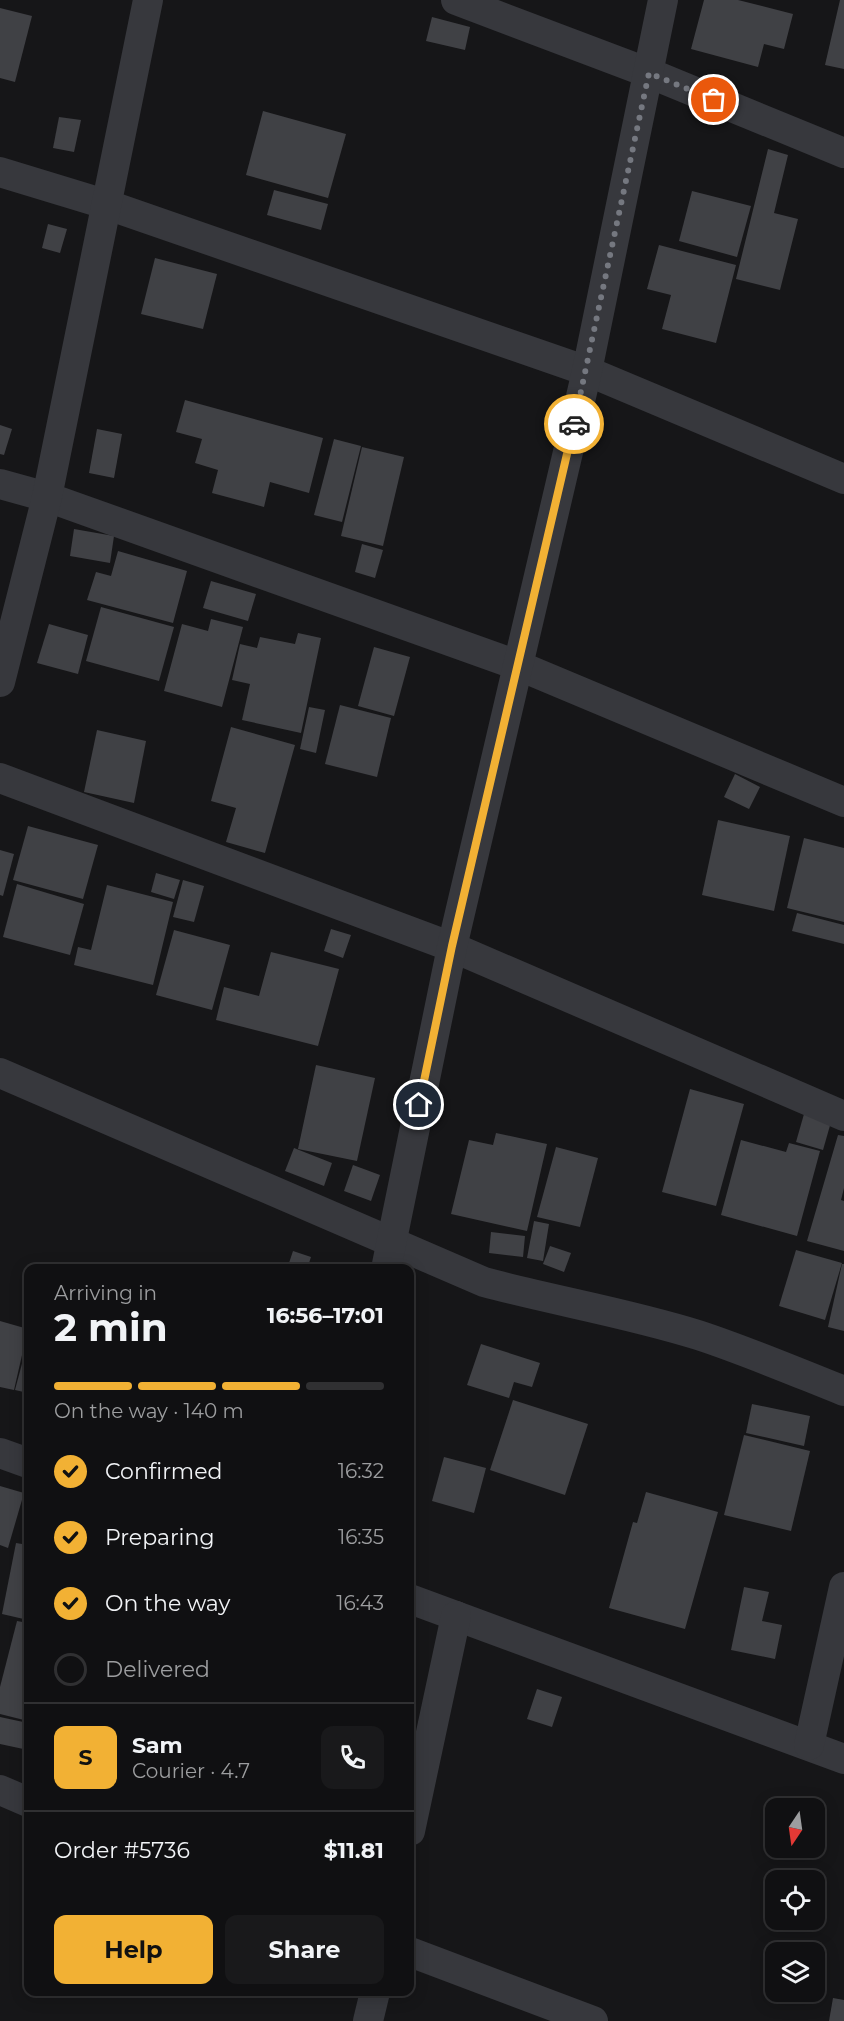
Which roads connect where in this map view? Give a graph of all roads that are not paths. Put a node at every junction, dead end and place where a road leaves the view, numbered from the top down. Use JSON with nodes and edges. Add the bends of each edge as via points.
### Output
{"nodes":[{"id":1,"x":148,"y":0,"type":"edge"},
{"id":2,"x":456,"y":0,"type":"edge"},
{"id":3,"x":663,"y":0,"type":"edge"},
{"id":4,"x":649,"y":73,"type":"junction"},
{"id":5,"x":844,"y":153,"type":"edge"},
{"id":6,"x":0,"y":172,"type":"edge"},
{"id":7,"x":105,"y":204,"type":"junction"},
{"id":8,"x":587,"y":371,"type":"junction"},
{"id":9,"x":844,"y":479,"type":"edge"},
{"id":10,"x":0,"y":484,"type":"edge"},
{"id":11,"x":47,"y":497,"type":"junction"},
{"id":12,"x":517,"y":665,"type":"junction"},
{"id":13,"x":0,"y":682,"type":"edge"},
{"id":14,"x":0,"y":778,"type":"edge"},
{"id":15,"x":844,"y":801,"type":"edge"},
{"id":16,"x":452,"y":946,"type":"junction"},
{"id":17,"x":0,"y":1073,"type":"edge"},
{"id":18,"x":844,"y":1116,"type":"edge"},
{"id":19,"x":388,"y":1255,"type":"edge"},
{"id":20,"x":844,"y":1391,"type":"edge"},
{"id":21,"x":0,"y":1453,"type":"edge"},
{"id":22,"x":24,"y":1462,"type":"edge"},
{"id":23,"x":844,"y":1587,"type":"edge"},
{"id":24,"x":414,"y":1600,"type":"edge"},
{"id":25,"x":456,"y":1616,"type":"junction"},
{"id":26,"x":809,"y":1745,"type":"junction"},
{"id":27,"x":844,"y":1758,"type":"edge"},
{"id":28,"x":0,"y":1790,"type":"edge"},
{"id":29,"x":24,"y":1800,"type":"edge"},
{"id":30,"x":414,"y":1812,"type":"edge"},
{"id":31,"x":414,"y":1954,"type":"edge"},
{"id":32,"x":374,"y":1996,"type":"edge"},
{"id":33,"x":368,"y":2021,"type":"edge"},
{"id":34,"x":593,"y":2021,"type":"edge"}],
"edges":[{"from":1,"to":7,"type":"street"},
{"from":2,"to":4,"type":"street"},
{"from":3,"to":4,"type":"street"},
{"from":4,"to":5,"type":"street"},
{"from":4,"to":8,"type":"street"},
{"from":6,"to":7,"type":"street"},
{"from":7,"to":8,"type":"street"},
{"from":7,"to":11,"type":"street"},
{"from":8,"to":9,"type":"street"},
{"from":8,"to":12,"type":"street"},
{"from":10,"to":11,"type":"street"},
{"from":11,"to":12,"type":"street"},
{"from":11,"to":13,"type":"street"},
{"from":12,"to":15,"type":"street"},
{"from":12,"to":16,"type":"street"},
{"from":14,"to":16,"type":"street"},
{"from":16,"to":18,"type":"street"},
{"from":16,"to":19,"type":"street"},
{"from":17,"to":19,"type":"street"},
{"from":19,"to":20,"type":"street","via":[[700,1336]]},
{"from":21,"to":22,"type":"street"},
{"from":23,"to":26,"type":"street"},
{"from":24,"to":25,"type":"street"},
{"from":25,"to":26,"type":"street"},
{"from":25,"to":30,"type":"street"},
{"from":26,"to":27,"type":"street"},
{"from":28,"to":29,"type":"street"},
{"from":31,"to":34,"type":"street"},
{"from":32,"to":33,"type":"street"}]}
